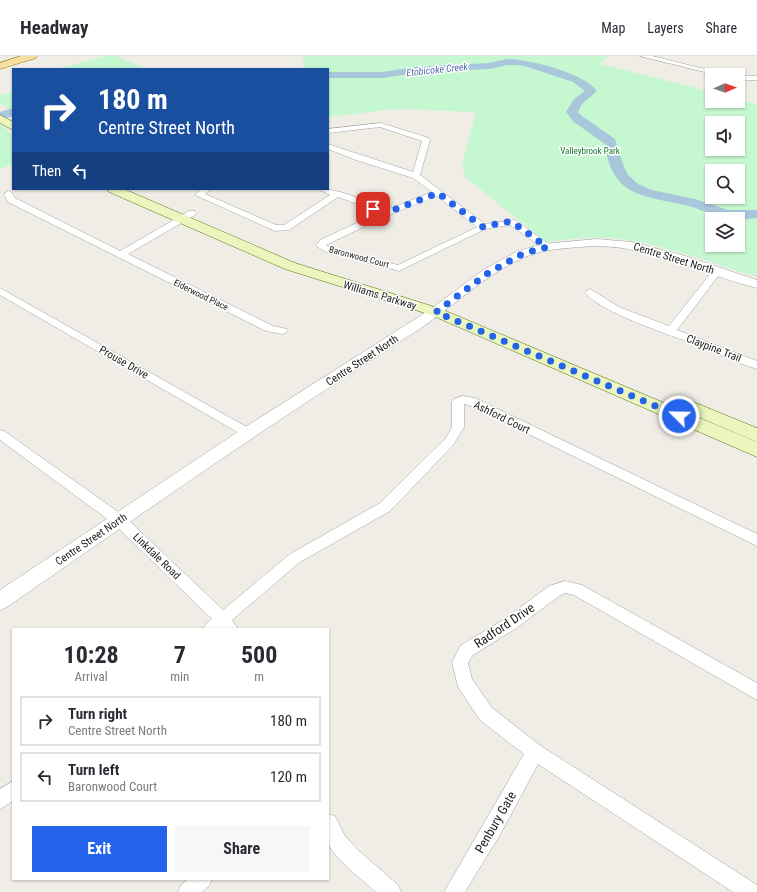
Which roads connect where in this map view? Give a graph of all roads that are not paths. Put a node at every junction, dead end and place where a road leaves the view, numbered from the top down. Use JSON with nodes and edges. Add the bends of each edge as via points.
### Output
{"nodes":[{"id":1,"x":32,"y":56,"type":"edge"},
{"id":2,"x":644,"y":56,"type":"edge"},
{"id":3,"x":679,"y":56,"type":"edge"},
{"id":4,"x":672,"y":62,"type":"junction"},
{"id":5,"x":0,"y":66,"type":"edge"},
{"id":6,"x":705,"y":70,"type":"edge"},
{"id":7,"x":757,"y":78,"type":"edge"},
{"id":8,"x":745,"y":79,"type":"edge"},
{"id":9,"x":0,"y":109,"type":"edge"},
{"id":10,"x":8,"y":121,"type":"edge"},
{"id":11,"x":329,"y":131,"type":"edge"},
{"id":12,"x":329,"y":146,"type":"edge"},
{"id":13,"x":416,"y":176,"type":"junction"},
{"id":14,"x":117,"y":190,"type":"edge"},
{"id":15,"x":140,"y":190,"type":"edge"},
{"id":16,"x":206,"y":190,"type":"edge"},
{"id":17,"x":325,"y":190,"type":"edge"},
{"id":18,"x":438,"y":193,"type":"junction"},
{"id":19,"x":8,"y":194,"type":"dead end"},
{"id":20,"x":337,"y":194,"type":"junction"},
{"id":21,"x":383,"y":214,"type":"junction"},
{"id":22,"x":187,"y":216,"type":"junction"},
{"id":23,"x":483,"y":227,"type":"junction"},
{"id":24,"x":547,"y":247,"type":"junction"},
{"id":25,"x":120,"y":255,"type":"junction"},
{"id":26,"x":717,"y":271,"type":"junction"},
{"id":27,"x":757,"y":284,"type":"edge"},
{"id":28,"x":0,"y":291,"type":"edge"},
{"id":29,"x":590,"y":292,"type":"dead end"},
{"id":30,"x":441,"y":308,"type":"junction"},
{"id":31,"x":283,"y":331,"type":"dead end"},
{"id":32,"x":670,"y":332,"type":"junction"},
{"id":33,"x":757,"y":365,"type":"edge"},
{"id":34,"x":248,"y":433,"type":"junction"},
{"id":35,"x":0,"y":434,"type":"edge"},
{"id":36,"x":757,"y":435,"type":"edge"},
{"id":37,"x":757,"y":450,"type":"edge"},
{"id":38,"x":119,"y":520,"type":"junction"},
{"id":39,"x":757,"y":540,"type":"edge"},
{"id":40,"x":0,"y":601,"type":"edge"},
{"id":41,"x":221,"y":626,"type":"edge"},
{"id":42,"x":757,"y":692,"type":"edge"},
{"id":43,"x":535,"y":752,"type":"junction"},
{"id":44,"x":12,"y":791,"type":"edge"},
{"id":45,"x":0,"y":800,"type":"edge"},
{"id":46,"x":329,"y":825,"type":"edge"},
{"id":47,"x":201,"y":880,"type":"edge"},
{"id":48,"x":188,"y":892,"type":"edge"},
{"id":49,"x":392,"y":892,"type":"edge"},
{"id":50,"x":454,"y":892,"type":"edge"},
{"id":51,"x":750,"y":892,"type":"edge"}],
"edges":[{"from":1,"to":5,"type":"main road"},
{"from":2,"to":4,"type":"street"},
{"from":3,"to":4,"type":"street"},
{"from":4,"to":6,"type":"street"},
{"from":7,"to":8,"type":"street"},
{"from":9,"to":10,"type":"main road"},
{"from":11,"to":13,"type":"street","via":[[381,125],[426,140]]},
{"from":12,"to":13,"type":"street"},
{"from":13,"to":18,"type":"street"},
{"from":14,"to":22,"type":"main road","name":"Williams Parkway"},
{"from":15,"to":22,"type":"main road","name":"Williams Parkway"},
{"from":16,"to":20,"type":"street","via":[[199,195],[275,228],[286,228]]},
{"from":17,"to":20,"type":"street"},
{"from":18,"to":21,"type":"street","name":"Baronwood Court"},
{"from":18,"to":23,"type":"street"},
{"from":19,"to":25,"type":"street","name":"Elderwood Place","via":[[11,200]]},
{"from":20,"to":21,"type":"street","via":[[363,203]]},
{"from":21,"to":23,"type":"street","name":"Baronwood Court","via":[[323,242],[321,246],[399,268]]},
{"from":22,"to":25,"type":"street"},
{"from":22,"to":30,"type":"main road","name":"Williams Parkway","via":[[290,266]]},
{"from":23,"to":24,"type":"street","name":"Baronwood Court","via":[[512,222]]},
{"from":24,"to":26,"type":"street","name":"Centre Street North","via":[[597,243],[627,245],[656,251]]},
{"from":24,"to":30,"type":"street","name":"Centre Street North","via":[[522,254],[488,273]]},
{"from":25,"to":31,"type":"street","name":"Elderwood Place","via":[[270,329]]},
{"from":26,"to":27,"type":"street","name":"Centre Street North"},
{"from":26,"to":32,"type":"street","name":"Claypine Trail"},
{"from":28,"to":34,"type":"street","name":"Prouse Drive"},
{"from":29,"to":32,"type":"street","name":"Claypine Trail","via":[[615,309]]},
{"from":30,"to":34,"type":"street","name":"Centre Street North"},
{"from":30,"to":36,"type":"main road","name":"Williams Parkway","via":[[505,327]]},
{"from":30,"to":37,"type":"main road","name":"Williams Parkway"},
{"from":32,"to":33,"type":"street","name":"Claypine Trail"},
{"from":34,"to":38,"type":"street","name":"Centre Street North"},
{"from":35,"to":38,"type":"street","name":"Linkdale Road"},
{"from":38,"to":40,"type":"street","name":"Centre Street North"},
{"from":38,"to":41,"type":"street","name":"Linkdale Road"},
{"from":39,"to":41,"type":"street","name":"Ashford Court","via":[[471,401],[462,400],[458,402],[458,427],[450,441],[385,507],[295,558]]},
{"from":42,"to":43,"type":"street","name":"Radford Drive","via":[[577,589],[565,587],[554,591],[510,624],[467,650],[460,662],[464,682],[486,714]]},
{"from":43,"to":50,"type":"street","name":"Penbury Gate"},
{"from":43,"to":51,"type":"street","name":"Radford Drive"},
{"from":44,"to":45,"type":"street"},
{"from":46,"to":49,"type":"street","via":[[338,843],[351,857]]},
{"from":47,"to":48,"type":"street"}]}
